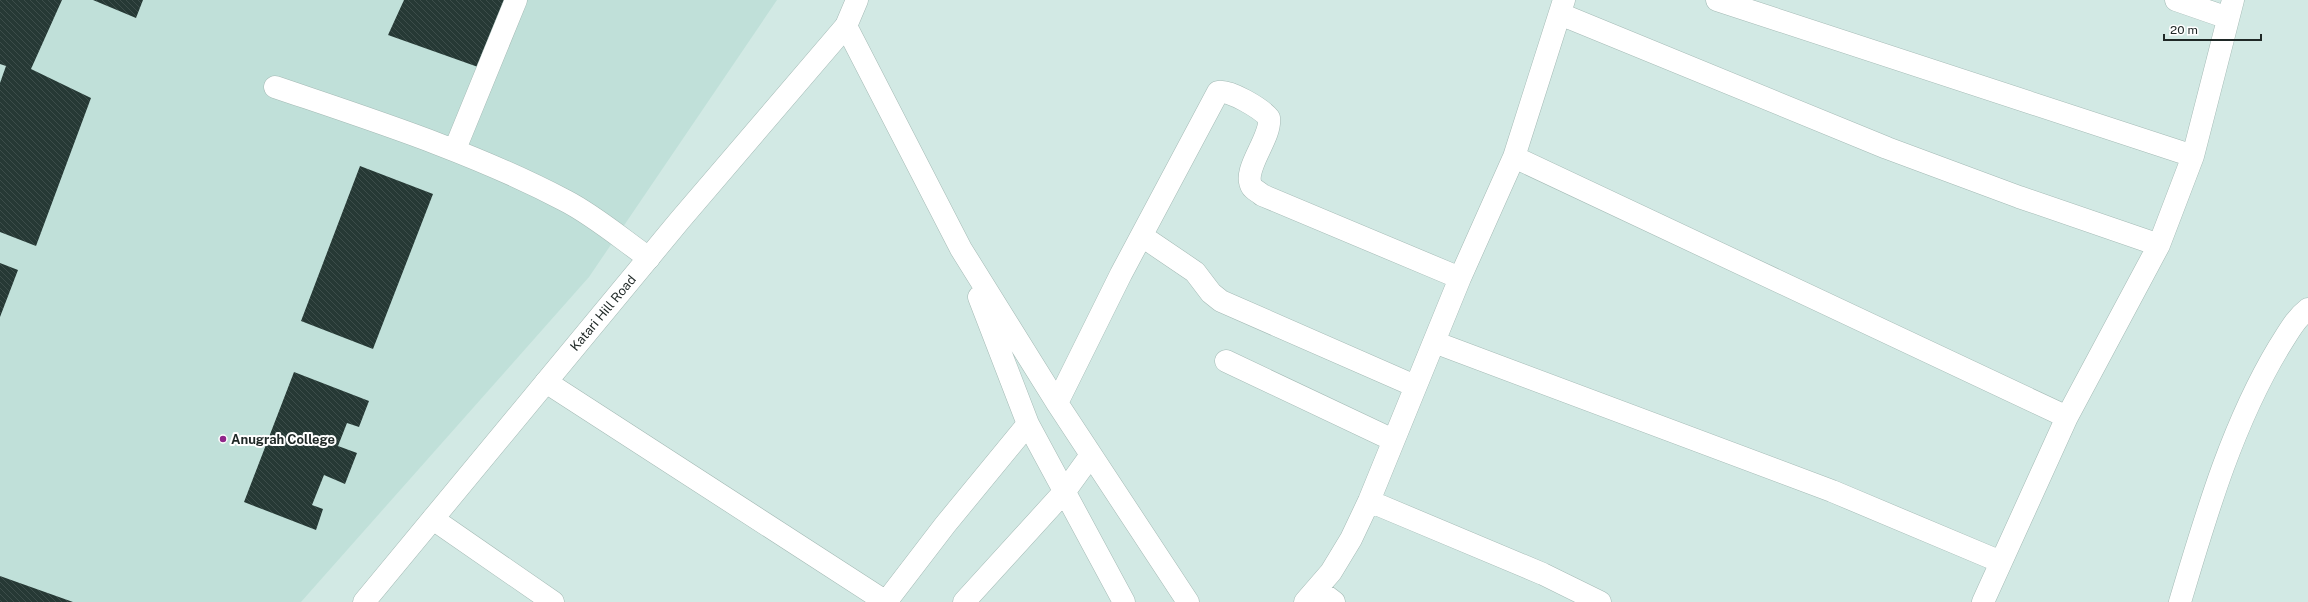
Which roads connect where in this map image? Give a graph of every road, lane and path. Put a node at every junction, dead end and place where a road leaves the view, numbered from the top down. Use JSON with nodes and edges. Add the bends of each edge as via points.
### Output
{"nodes":[{"id":1,"x":516,"y":0,"type":"edge"},
{"id":2,"x":857,"y":0,"type":"edge"},
{"id":3,"x":1717,"y":0,"type":"edge"},
{"id":4,"x":2176,"y":0,"type":"edge"},
{"id":5,"x":1562,"y":7,"type":"edge"},
{"id":6,"x":2230,"y":9,"type":"edge"},
{"id":7,"x":846,"y":26,"type":"junction"},
{"id":8,"x":275,"y":87,"type":"dead end"},
{"id":9,"x":455,"y":149,"type":"junction"},
{"id":10,"x":2193,"y":156,"type":"junction"},
{"id":11,"x":1514,"y":157,"type":"junction"},
{"id":12,"x":1142,"y":236,"type":"junction"},
{"id":13,"x":2159,"y":245,"type":"junction"},
{"id":14,"x":961,"y":250,"type":"junction"},
{"id":15,"x":649,"y":258,"type":"junction"},
{"id":16,"x":1460,"y":278,"type":"junction"},
{"id":17,"x":2308,"y":309,"type":"edge"},
{"id":18,"x":1434,"y":342,"type":"junction"},
{"id":19,"x":1226,"y":361,"type":"dead end"},
{"id":20,"x":546,"y":382,"type":"junction"},
{"id":21,"x":1415,"y":386,"type":"junction"},
{"id":22,"x":1057,"y":403,"type":"junction"},
{"id":23,"x":2067,"y":416,"type":"junction"},
{"id":24,"x":1028,"y":424,"type":"junction"},
{"id":25,"x":1393,"y":440,"type":"junction"},
{"id":26,"x":1091,"y":455,"type":"junction"},
{"id":27,"x":1064,"y":491,"type":"junction"},
{"id":28,"x":1369,"y":501,"type":"junction"},
{"id":29,"x":433,"y":519,"type":"junction"},
{"id":30,"x":2001,"y":562,"type":"junction"},
{"id":31,"x":1311,"y":595,"type":"edge"},
{"id":32,"x":364,"y":602,"type":"edge"},
{"id":33,"x":553,"y":602,"type":"edge"},
{"id":34,"x":886,"y":602,"type":"edge"},
{"id":35,"x":964,"y":602,"type":"edge"},
{"id":36,"x":1124,"y":602,"type":"edge"},
{"id":37,"x":1188,"y":602,"type":"edge"},
{"id":38,"x":1334,"y":602,"type":"edge"},
{"id":39,"x":1600,"y":602,"type":"edge"},
{"id":40,"x":1983,"y":602,"type":"edge"},
{"id":41,"x":2180,"y":602,"type":"edge"}],
"edges":[{"from":1,"to":9,"type":"street"},
{"from":2,"to":7,"type":"street","name":"Katari Hill Road"},
{"from":3,"to":10,"type":"street"},
{"from":4,"to":6,"type":"street"},
{"from":5,"to":11,"type":"street"},
{"from":5,"to":13,"type":"street","via":[[1887,148]]},
{"from":6,"to":10,"type":"street"},
{"from":7,"to":14,"type":"street"},
{"from":7,"to":15,"type":"street","name":"Katari Hill Road"},
{"from":8,"to":9,"type":"street"},
{"from":9,"to":15,"type":"street","via":[[568,202]]},
{"from":10,"to":13,"type":"street"},
{"from":11,"to":16,"type":"street"},
{"from":11,"to":23,"type":"street"},
{"from":12,"to":16,"type":"street","via":[[1215,96],[1218,92],[1225,92],[1264,112],[1269,118],[1268,131],[1250,172],[1252,187],[1262,195]]},
{"from":12,"to":21,"type":"street","via":[[1195,272],[1210,294],[1221,301]]},
{"from":12,"to":22,"type":"street"},
{"from":13,"to":23,"type":"street"},
{"from":14,"to":22,"type":"street"},
{"from":14,"to":24,"type":"street"},
{"from":15,"to":20,"type":"street","name":"Katari Hill Road"},
{"from":16,"to":18,"type":"street"},
{"from":17,"to":41,"type":"street","via":[[2298,316],[2265,371],[2237,435],[2199,539]]},
{"from":18,"to":21,"type":"street"},
{"from":18,"to":30,"type":"street","via":[[1832,491]]},
{"from":19,"to":25,"type":"street"},
{"from":20,"to":29,"type":"street","name":"Katari Hill Road"},
{"from":20,"to":34,"type":"street"},
{"from":21,"to":25,"type":"street"},
{"from":22,"to":26,"type":"street"},
{"from":23,"to":30,"type":"street"},
{"from":24,"to":27,"type":"street"},
{"from":24,"to":34,"type":"street"},
{"from":25,"to":28,"type":"street"},
{"from":26,"to":27,"type":"street"},
{"from":26,"to":37,"type":"street"},
{"from":27,"to":35,"type":"street"},
{"from":27,"to":36,"type":"street"},
{"from":28,"to":31,"type":"street","via":[[1351,539],[1331,572]]},
{"from":28,"to":39,"type":"street","via":[[1543,574]]},
{"from":29,"to":32,"type":"street","name":"Katari Hill Road"},
{"from":29,"to":33,"type":"street"},
{"from":30,"to":40,"type":"street"},
{"from":31,"to":38,"type":"street"}]}
